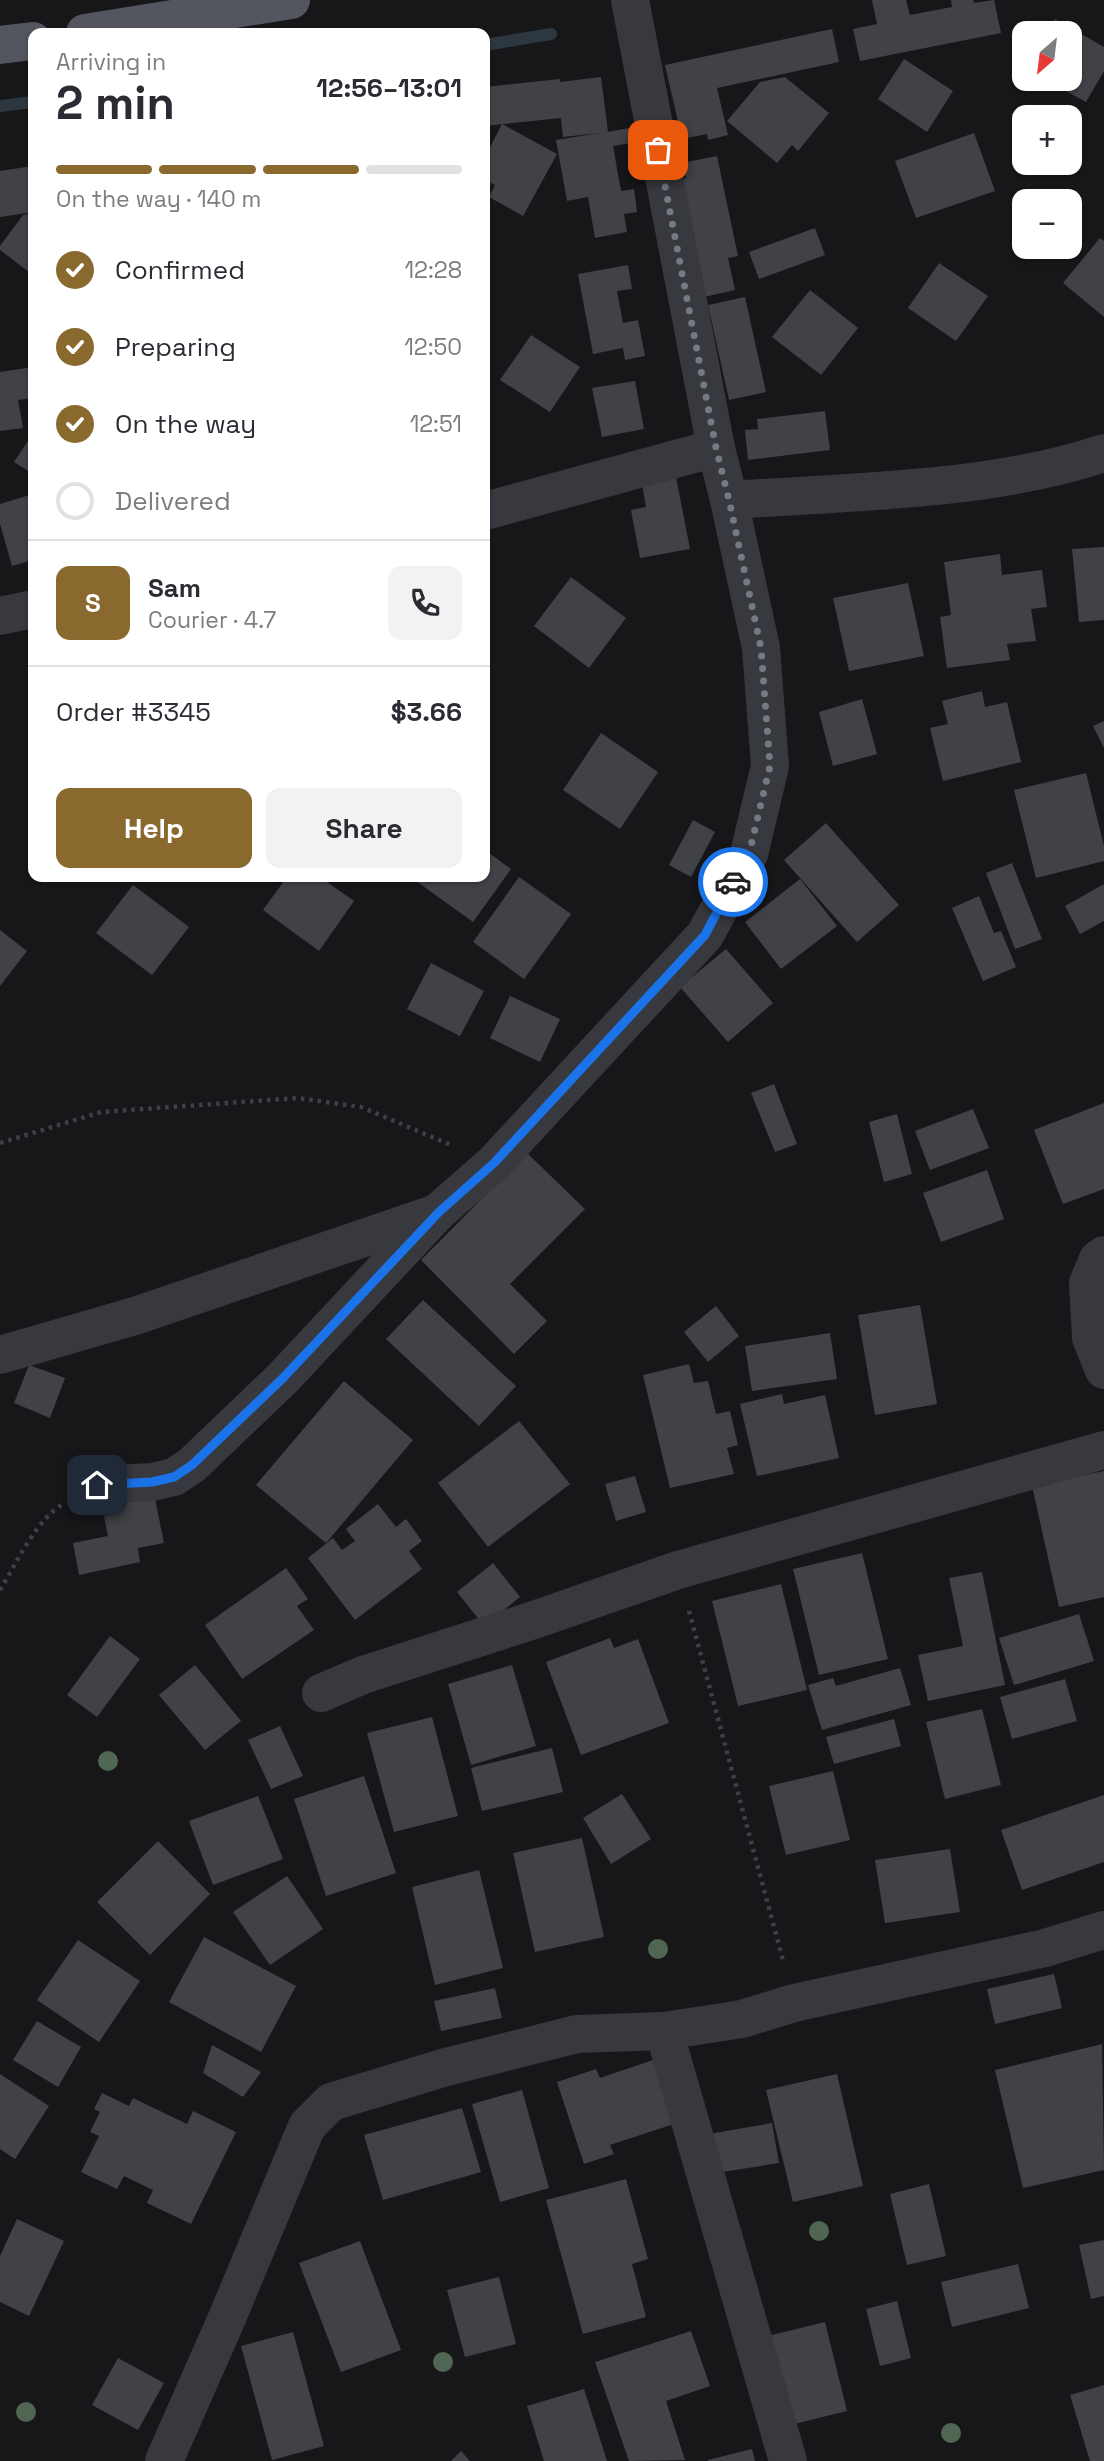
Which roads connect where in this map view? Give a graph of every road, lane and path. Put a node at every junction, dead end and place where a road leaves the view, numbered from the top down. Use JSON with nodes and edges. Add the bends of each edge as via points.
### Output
{"nodes":[{"id":1,"x":290,"y":0,"type":"edge"},
{"id":2,"x":630,"y":0,"type":"edge"},
{"id":3,"x":116,"y":28,"type":"edge"},
{"id":4,"x":28,"y":42,"type":"edge"},
{"id":5,"x":0,"y":45,"type":"edge"},
{"id":6,"x":716,"y":448,"type":"junction"},
{"id":7,"x":1104,"y":453,"type":"edge"},
{"id":8,"x":729,"y":500,"type":"junction"},
{"id":9,"x":490,"y":510,"type":"edge"},
{"id":10,"x":28,"y":610,"type":"edge"},
{"id":11,"x":0,"y":616,"type":"edge"},
{"id":12,"x":0,"y":1143,"type":"edge"},
{"id":13,"x":494,"y":1163,"type":"junction"},
{"id":14,"x":439,"y":1212,"type":"junction"},
{"id":15,"x":1104,"y":1255,"type":"edge"},
{"id":16,"x":0,"y":1355,"type":"edge"},
{"id":17,"x":1104,"y":1370,"type":"edge"},
{"id":18,"x":1104,"y":1450,"type":"edge"},
{"id":19,"x":97,"y":1485,"type":"joint"},
{"id":20,"x":678,"y":1570,"type":"junction"},
{"id":21,"x":0,"y":1590,"type":"edge"},
{"id":22,"x":321,"y":1693,"type":"dead end"},
{"id":23,"x":1104,"y":1930,"type":"edge"},
{"id":24,"x":794,"y":2003,"type":"junction"},
{"id":25,"x":664,"y":2031,"type":"junction"},
{"id":26,"x":164,"y":2461,"type":"edge"},
{"id":27,"x":788,"y":2461,"type":"edge"}],
"edges":[{"from":1,"to":3,"type":"main road"},
{"from":2,"to":6,"type":"street"},
{"from":4,"to":5,"type":"main road"},
{"from":6,"to":8,"type":"street"},
{"from":6,"to":9,"type":"street"},
{"from":7,"to":8,"type":"street","via":[[1071,464],[979,480]]},
{"from":8,"to":13,"type":"street","via":[[761,648],[770,766],[749,854],[705,935]]},
{"from":10,"to":11,"type":"street"},
{"from":12,"to":13,"type":"path","via":[[101,1112],[298,1098],[361,1107]]},
{"from":13,"to":14,"type":"street"},
{"from":14,"to":16,"type":"street","via":[[138,1314]]},
{"from":14,"to":19,"type":"street","via":[[283,1378],[192,1465],[174,1477],[152,1482]]},
{"from":15,"to":17,"type":"street","via":[[1088,1283],[1091,1338]]},
{"from":18,"to":20,"type":"street"},
{"from":19,"to":21,"type":"path","via":[[54,1509]]},
{"from":20,"to":22,"type":"street"},
{"from":20,"to":24,"type":"path"},
{"from":23,"to":24,"type":"street","via":[[1045,1948]]},
{"from":24,"to":25,"type":"street","via":[[742,2019]]},
{"from":25,"to":26,"type":"street","via":[[577,2034],[331,2102],[307,2126]]},
{"from":25,"to":27,"type":"street"}]}
